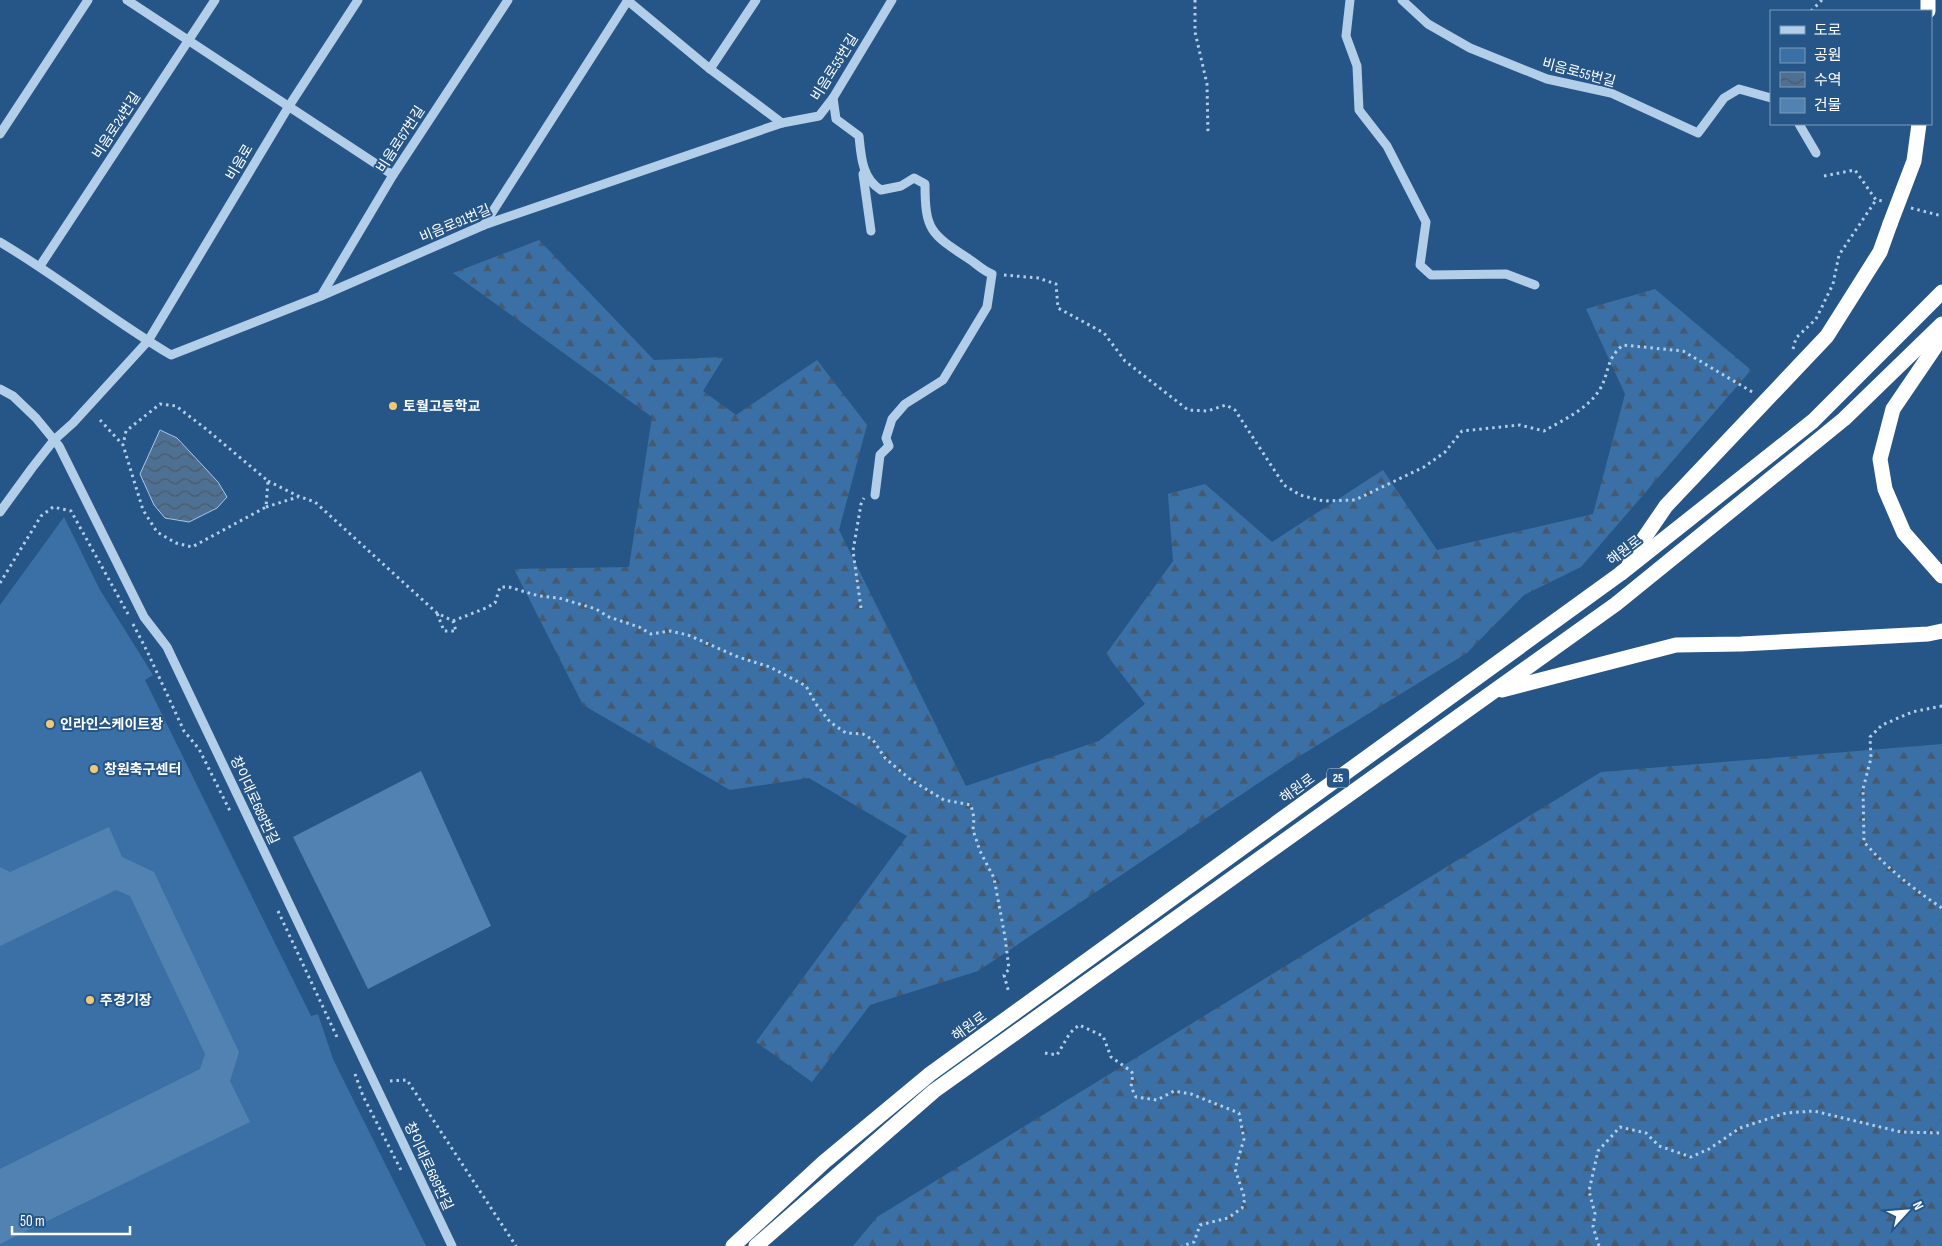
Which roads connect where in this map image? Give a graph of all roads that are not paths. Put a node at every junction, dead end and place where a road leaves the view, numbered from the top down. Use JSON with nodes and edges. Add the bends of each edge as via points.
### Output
{"nodes":[{"id":1,"x":88,"y":0,"type":"edge"},
{"id":2,"x":127,"y":0,"type":"edge"},
{"id":3,"x":214,"y":0,"type":"edge"},
{"id":4,"x":358,"y":0,"type":"edge"},
{"id":5,"x":508,"y":0,"type":"edge"},
{"id":6,"x":628,"y":0,"type":"edge"},
{"id":7,"x":756,"y":0,"type":"edge"},
{"id":8,"x":892,"y":0,"type":"edge"},
{"id":9,"x":1350,"y":0,"type":"edge"},
{"id":10,"x":1402,"y":0,"type":"edge"},
{"id":11,"x":188,"y":40,"type":"junction"},
{"id":12,"x":710,"y":69,"type":"junction"},
{"id":13,"x":833,"y":98,"type":"junction"},
{"id":14,"x":1770,"y":98,"type":"edge"},
{"id":15,"x":289,"y":106,"type":"junction"},
{"id":16,"x":782,"y":123,"type":"junction"},
{"id":17,"x":1800,"y":125,"type":"edge"},
{"id":18,"x":1919,"y":125,"type":"edge"},
{"id":19,"x":0,"y":134,"type":"edge"},
{"id":20,"x":1816,"y":153,"type":"dead end"},
{"id":21,"x":862,"y":161,"type":"junction"},
{"id":22,"x":393,"y":175,"type":"junction"},
{"id":23,"x":484,"y":225,"type":"junction"},
{"id":24,"x":871,"y":232,"type":"dead end"},
{"id":25,"x":0,"y":242,"type":"edge"},
{"id":26,"x":40,"y":266,"type":"junction"},
{"id":27,"x":1536,"y":285,"type":"dead end"},
{"id":28,"x":321,"y":296,"type":"junction"},
{"id":29,"x":1939,"y":296,"type":"edge"},
{"id":30,"x":1942,"y":324,"type":"edge"},
{"id":31,"x":1942,"y":337,"type":"edge"},
{"id":32,"x":148,"y":341,"type":"junction"},
{"id":33,"x":0,"y":389,"type":"edge"},
{"id":34,"x":54,"y":440,"type":"junction"},
{"id":35,"x":875,"y":495,"type":"dead end"},
{"id":36,"x":0,"y":512,"type":"edge"},
{"id":37,"x":1620,"y":574,"type":"junction"},
{"id":38,"x":1942,"y":576,"type":"edge"},
{"id":39,"x":1942,"y":631,"type":"edge"},
{"id":40,"x":1493,"y":692,"type":"junction"},
{"id":41,"x":452,"y":1246,"type":"edge"},
{"id":42,"x":733,"y":1246,"type":"edge"},
{"id":43,"x":756,"y":1246,"type":"edge"}],
"edges":[{"from":1,"to":19,"type":"street"},
{"from":2,"to":11,"type":"street"},
{"from":3,"to":11,"type":"street","name":"비음로24번길"},
{"from":4,"to":15,"type":"street","name":"비음로"},
{"from":5,"to":22,"type":"street","name":"비음로67번길"},
{"from":6,"to":12,"type":"street"},
{"from":6,"to":23,"type":"street"},
{"from":7,"to":12,"type":"street"},
{"from":8,"to":13,"type":"street","name":"비음로55번길"},
{"from":9,"to":27,"type":"street","via":[[1346,36],[1357,66],[1359,110],[1387,146],[1426,222],[1420,265],[1431,275],[1506,274]]},
{"from":10,"to":14,"type":"street","name":"비음로55번길","via":[[1428,24],[1470,48],[1546,79],[1611,93],[1698,133],[1724,98],[1738,89]]},
{"from":11,"to":15,"type":"street"},
{"from":11,"to":26,"type":"street","name":"비음로24번길"},
{"from":12,"to":16,"type":"street"},
{"from":13,"to":16,"type":"street","name":"비음로55번길","via":[[819,116]]},
{"from":13,"to":21,"type":"street","via":[[836,119],[859,136]]},
{"from":15,"to":22,"type":"street"},
{"from":15,"to":32,"type":"street","name":"비음로"},
{"from":16,"to":23,"type":"street","name":"비음로91번길"},
{"from":17,"to":20,"type":"street"},
{"from":18,"to":37,"type":"highway","bridge":true,"via":[[1914,161],[1880,252],[1827,336],[1666,506]]},
{"from":21,"to":24,"type":"street"},
{"from":21,"to":35,"type":"street","via":[[872,185],[881,190],[901,186],[914,178],[925,184],[925,207],[932,232],[992,274],[987,308],[943,380],[905,404],[892,419],[886,438],[889,446],[880,455]]},
{"from":22,"to":28,"type":"street","name":"비음로67번길"},
{"from":23,"to":28,"type":"street","name":"비음로91번길"},
{"from":25,"to":26,"type":"street"},
{"from":26,"to":32,"type":"street"},
{"from":28,"to":32,"type":"street","name":"비음로91번길","via":[[171,355]]},
{"from":29,"to":37,"type":"highway","name":"해원로","number":"25","via":[[1813,421]]},
{"from":30,"to":40,"type":"highway","number":"25","via":[[1844,419],[1616,604]]},
{"from":31,"to":38,"type":"highway","via":[[1893,409],[1880,459],[1885,489],[1904,533]]},
{"from":32,"to":34,"type":"street","name":"비음로"},
{"from":33,"to":34,"type":"street","name":"창이대로689번길","via":[[36,418]]},
{"from":34,"to":36,"type":"street","name":"비음로"},
{"from":34,"to":41,"type":"street","name":"창이대로689번길","via":[[144,617],[167,647]]},
{"from":37,"to":42,"type":"highway","name":"해원로","number":"25","via":[[930,1074],[824,1162]]},
{"from":39,"to":40,"type":"highway","via":[[1676,645]]},
{"from":40,"to":43,"type":"highway","number":"25","via":[[934,1091]]}]}
